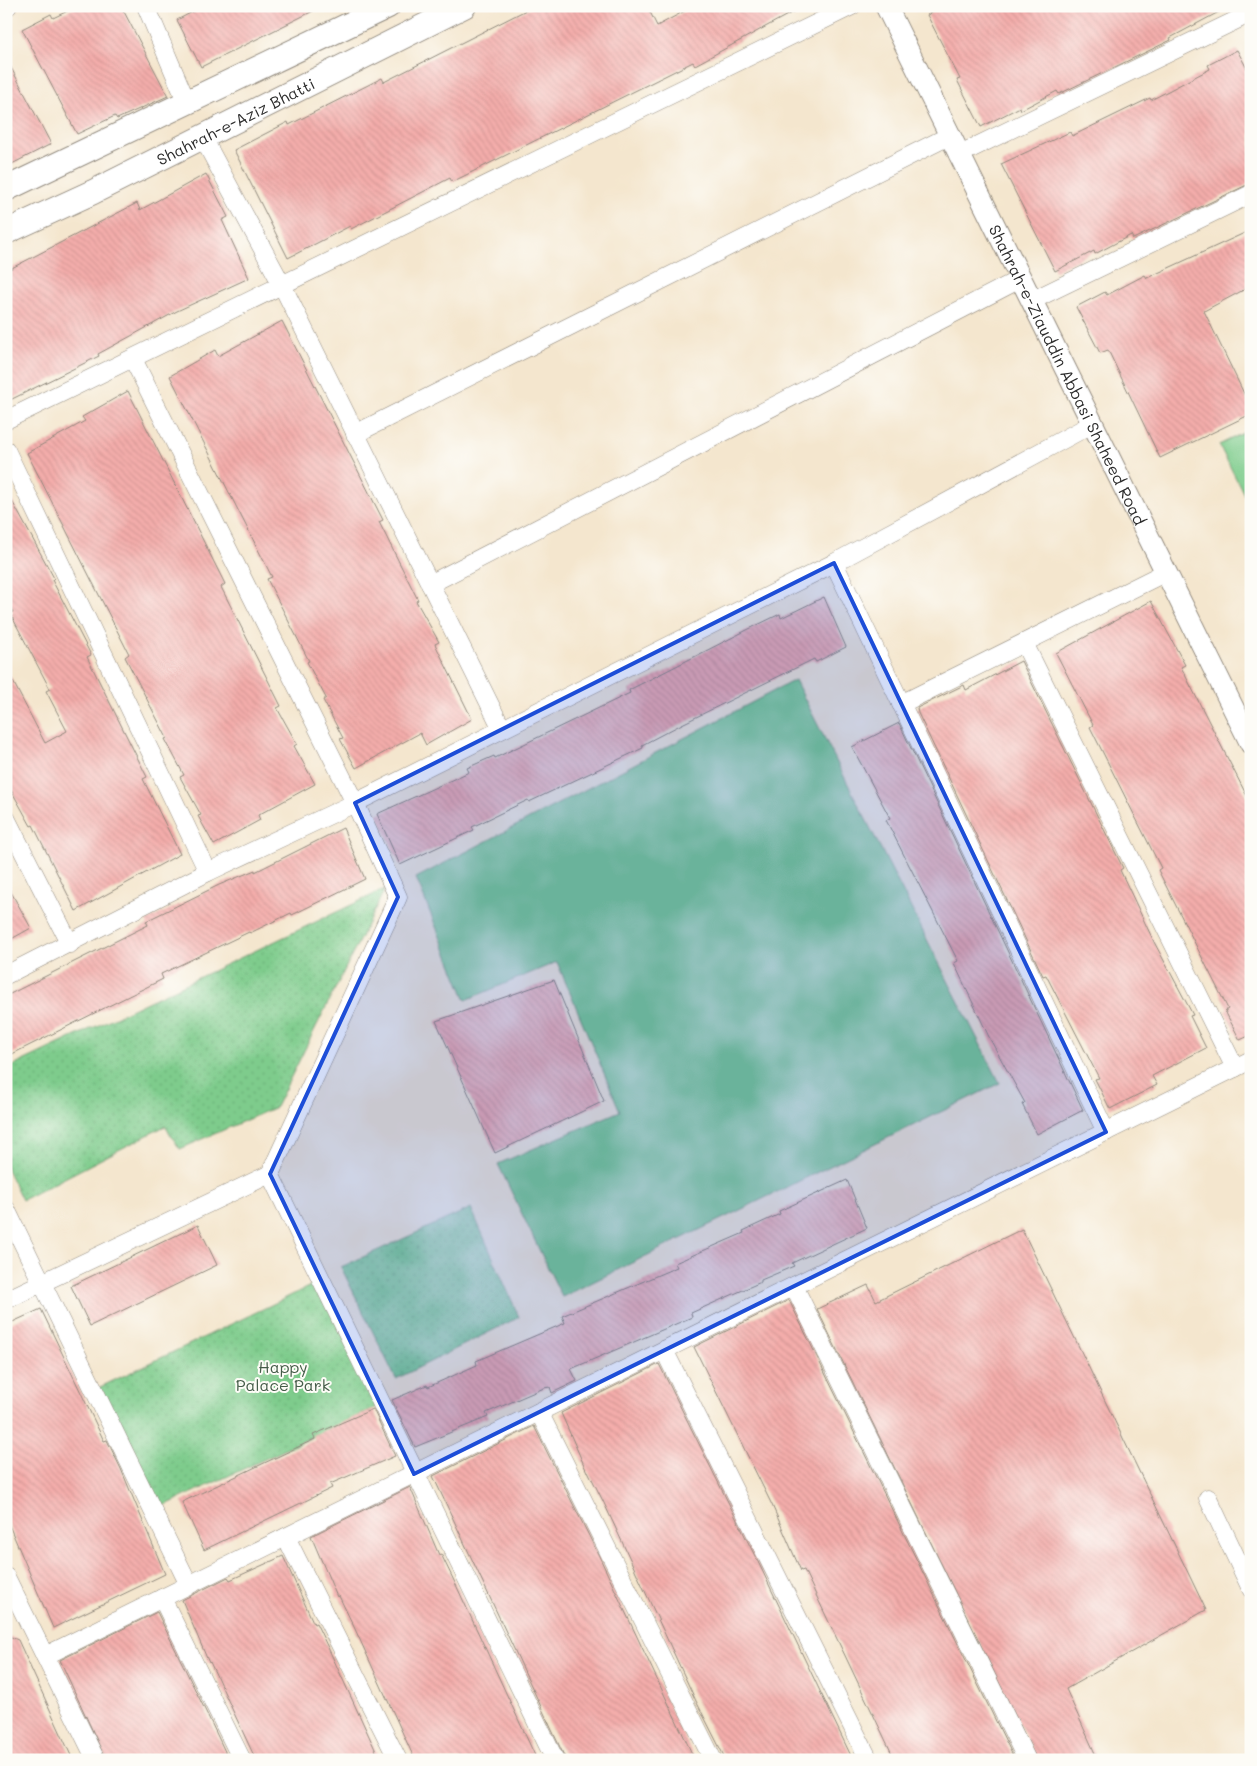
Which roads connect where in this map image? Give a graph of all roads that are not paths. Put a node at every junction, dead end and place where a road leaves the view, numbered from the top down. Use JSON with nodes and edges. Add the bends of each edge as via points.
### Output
{"nodes":[{"id":1,"x":146,"y":6,"type":"edge"},
{"id":2,"x":388,"y":6,"type":"edge"},
{"id":3,"x":464,"y":6,"type":"edge"},
{"id":4,"x":852,"y":6,"type":"edge"},
{"id":5,"x":891,"y":8,"type":"edge"},
{"id":6,"x":1251,"y":14,"type":"edge"},
{"id":7,"x":187,"y":103,"type":"junction"},
{"id":8,"x":202,"y":136,"type":"junction"},
{"id":9,"x":954,"y":146,"type":"junction"},
{"id":10,"x":6,"y":190,"type":"edge"},
{"id":11,"x":1251,"y":194,"type":"edge"},
{"id":12,"x":6,"y":232,"type":"edge"},
{"id":13,"x":1020,"y":280,"type":"junction"},
{"id":14,"x":282,"y":286,"type":"junction"},
{"id":15,"x":1031,"y":301,"type":"junction"},
{"id":16,"x":133,"y":358,"type":"junction"},
{"id":17,"x":6,"y":420,"type":"edge"},
{"id":18,"x":1092,"y":424,"type":"junction"},
{"id":19,"x":356,"y":434,"type":"junction"},
{"id":20,"x":6,"y":450,"type":"edge"},
{"id":21,"x":834,"y":563,"type":"junction"},
{"id":22,"x":1166,"y":572,"type":"junction"},
{"id":23,"x":430,"y":584,"type":"junction"},
{"id":24,"x":1024,"y":643,"type":"junction"},
{"id":25,"x":901,"y":704,"type":"junction"},
{"id":26,"x":502,"y":729,"type":"junction"},
{"id":27,"x":1249,"y":738,"type":"edge"},
{"id":28,"x":355,"y":803,"type":"junction"},
{"id":29,"x":6,"y":818,"type":"edge"},
{"id":30,"x":208,"y":872,"type":"junction"},
{"id":31,"x":70,"y":944,"type":"junction"},
{"id":32,"x":6,"y":975,"type":"edge"},
{"id":33,"x":1243,"y":1064,"type":"edge"},
{"id":34,"x":1106,"y":1132,"type":"junction"},
{"id":35,"x":270,"y":1174,"type":"junction"},
{"id":36,"x":6,"y":1209,"type":"edge"},
{"id":37,"x":42,"y":1282,"type":"junction"},
{"id":38,"x":794,"y":1286,"type":"junction"},
{"id":39,"x":6,"y":1300,"type":"edge"},
{"id":40,"x":664,"y":1350,"type":"junction"},
{"id":41,"x":539,"y":1412,"type":"junction"},
{"id":42,"x":414,"y":1474,"type":"junction"},
{"id":43,"x":1208,"y":1498,"type":"dead end"},
{"id":44,"x":286,"y":1537,"type":"junction"},
{"id":45,"x":6,"y":1576,"type":"edge"},
{"id":46,"x":189,"y":1585,"type":"junction"},
{"id":47,"x":1251,"y":1589,"type":"edge"},
{"id":48,"x":162,"y":1598,"type":"junction"},
{"id":49,"x":46,"y":1656,"type":"junction"},
{"id":50,"x":96,"y":1760,"type":"edge"},
{"id":51,"x":242,"y":1760,"type":"edge"},
{"id":52,"x":398,"y":1760,"type":"edge"},
{"id":53,"x":555,"y":1760,"type":"edge"},
{"id":54,"x":713,"y":1760,"type":"edge"},
{"id":55,"x":869,"y":1760,"type":"edge"},
{"id":56,"x":1027,"y":1760,"type":"edge"}],
"edges":[{"from":1,"to":7,"type":"street"},
{"from":2,"to":7,"type":"main road"},
{"from":3,"to":8,"type":"main road","name":"Shahrah-e-Aziz Bhatti"},
{"from":4,"to":14,"type":"street"},
{"from":5,"to":9,"type":"street","name":"Shahrah-e-Ziauddin Abbasi Shaheed Road"},
{"from":6,"to":9,"type":"street"},
{"from":7,"to":10,"type":"main road"},
{"from":8,"to":12,"type":"main road","name":"Shahrah-e-Aziz Bhatti"},
{"from":8,"to":14,"type":"street"},
{"from":9,"to":13,"type":"street","name":"Shahrah-e-Ziauddin Abbasi Shaheed Road"},
{"from":9,"to":19,"type":"street"},
{"from":11,"to":15,"type":"street"},
{"from":13,"to":15,"type":"street","name":"Shahrah-e-Ziauddin Abbasi Shaheed Road"},
{"from":13,"to":23,"type":"street"},
{"from":14,"to":16,"type":"street"},
{"from":14,"to":19,"type":"street"},
{"from":15,"to":18,"type":"street","name":"Shahrah-e-Ziauddin Abbasi Shaheed Road"},
{"from":16,"to":17,"type":"street"},
{"from":16,"to":28,"type":"street"},
{"from":18,"to":21,"type":"street"},
{"from":18,"to":22,"type":"street","name":"Shahrah-e-Ziauddin Abbasi Shaheed Road"},
{"from":19,"to":23,"type":"street"},
{"from":20,"to":30,"type":"street"},
{"from":21,"to":25,"type":"street"},
{"from":21,"to":26,"type":"street"},
{"from":22,"to":24,"type":"street"},
{"from":22,"to":27,"type":"street","name":"Shahrah-e-Ziauddin Abbasi Shaheed Road"},
{"from":23,"to":26,"type":"street"},
{"from":24,"to":25,"type":"street"},
{"from":24,"to":33,"type":"street"},
{"from":25,"to":34,"type":"street"},
{"from":26,"to":28,"type":"street"},
{"from":28,"to":30,"type":"street"},
{"from":28,"to":35,"type":"street","via":[[398,897]]},
{"from":29,"to":31,"type":"street"},
{"from":30,"to":31,"type":"street"},
{"from":31,"to":32,"type":"street"},
{"from":33,"to":34,"type":"street"},
{"from":34,"to":38,"type":"street"},
{"from":35,"to":37,"type":"street"},
{"from":35,"to":42,"type":"street"},
{"from":36,"to":37,"type":"street"},
{"from":37,"to":39,"type":"street"},
{"from":37,"to":46,"type":"street"},
{"from":38,"to":40,"type":"street"},
{"from":38,"to":56,"type":"street"},
{"from":40,"to":41,"type":"street"},
{"from":40,"to":55,"type":"street"},
{"from":41,"to":42,"type":"street"},
{"from":41,"to":54,"type":"street"},
{"from":42,"to":44,"type":"street"},
{"from":42,"to":53,"type":"street"},
{"from":43,"to":47,"type":"street"},
{"from":44,"to":46,"type":"street"},
{"from":44,"to":52,"type":"street"},
{"from":45,"to":49,"type":"street"},
{"from":46,"to":48,"type":"street"},
{"from":48,"to":49,"type":"street"},
{"from":48,"to":51,"type":"street"},
{"from":49,"to":50,"type":"street"}]}
